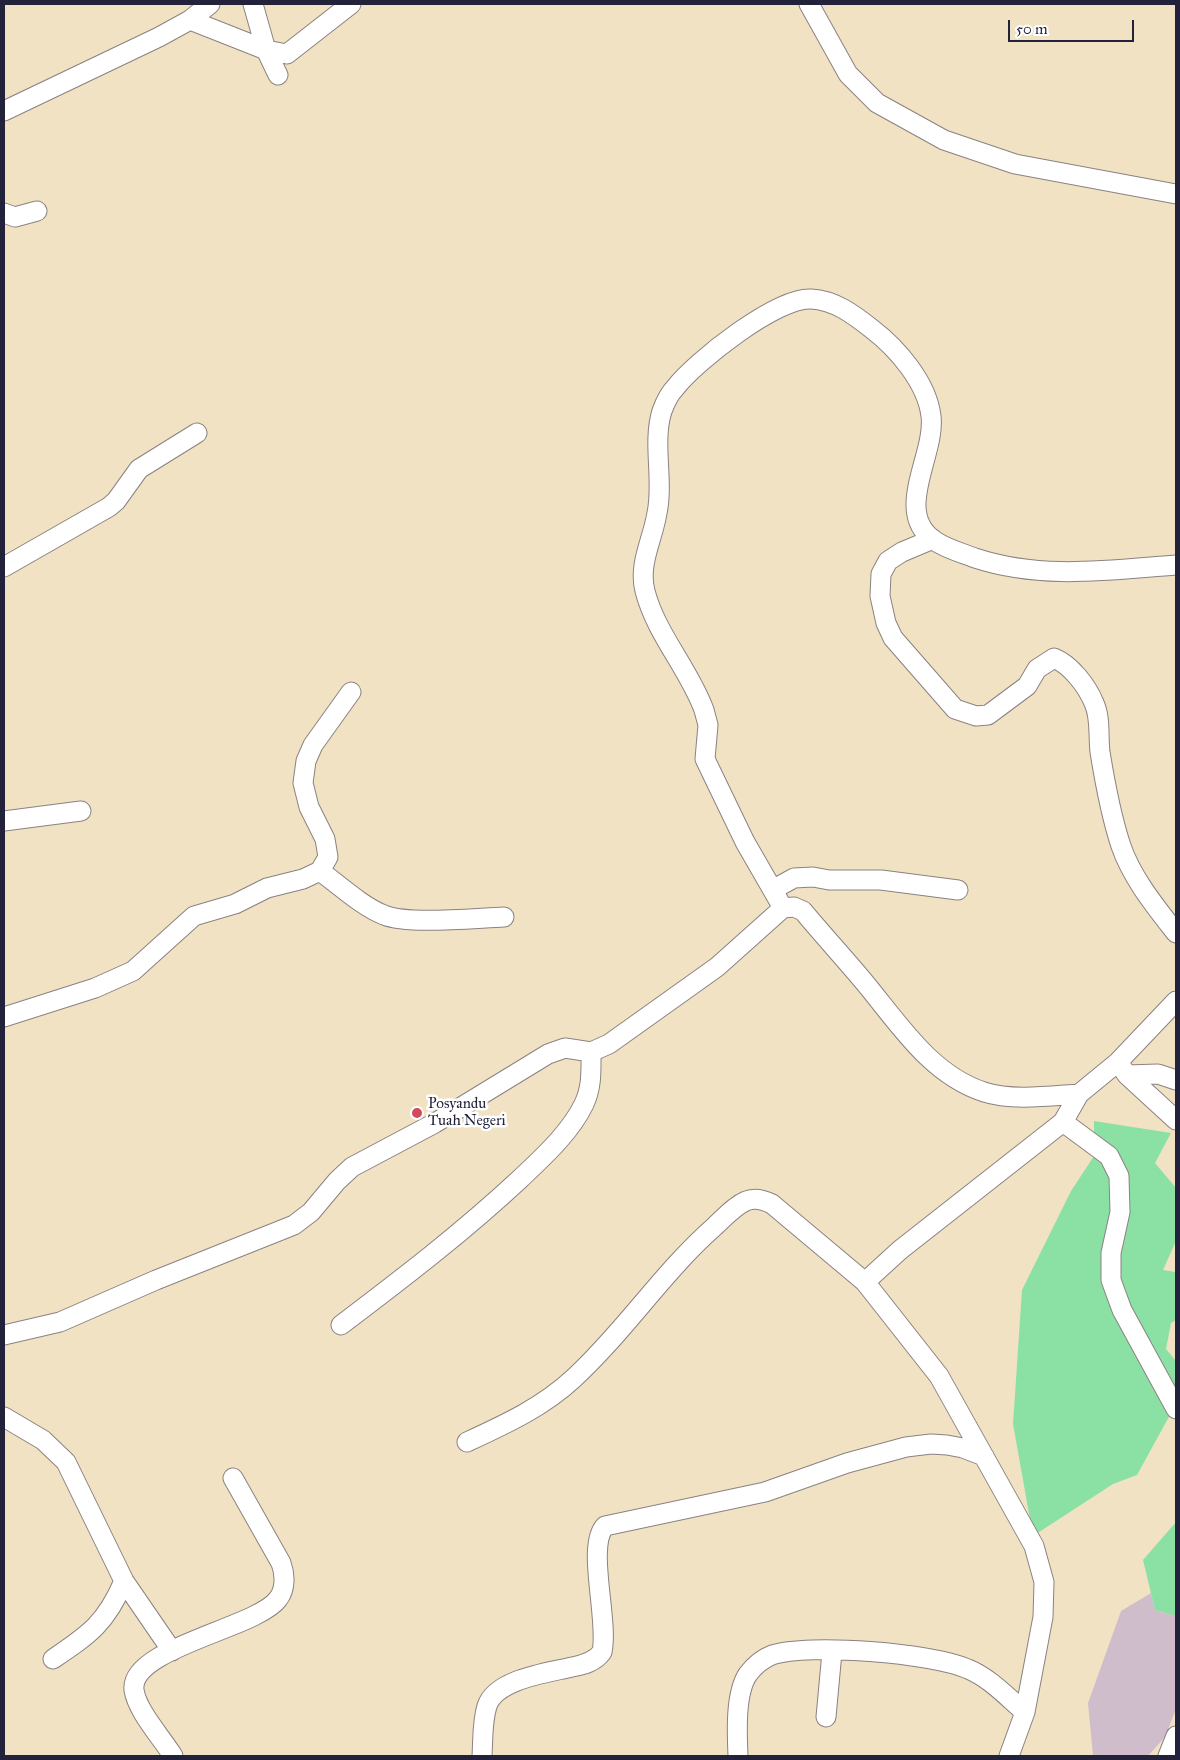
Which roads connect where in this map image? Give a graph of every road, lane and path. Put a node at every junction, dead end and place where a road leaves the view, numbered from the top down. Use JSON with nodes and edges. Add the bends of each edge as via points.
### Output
{"nodes":[{"id":1,"x":210,"y":4,"type":"edge"},
{"id":2,"x":253,"y":4,"type":"edge"},
{"id":3,"x":352,"y":4,"type":"edge"},
{"id":4,"x":809,"y":4,"type":"edge"},
{"id":5,"x":190,"y":20,"type":"junction"},
{"id":6,"x":266,"y":50,"type":"junction"},
{"id":7,"x":278,"y":75,"type":"dead end"},
{"id":8,"x":8,"y":106,"type":"edge"},
{"id":9,"x":1176,"y":194,"type":"edge"},
{"id":10,"x":37,"y":211,"type":"dead end"},
{"id":11,"x":4,"y":213,"type":"edge"},
{"id":12,"x":197,"y":433,"type":"dead end"},
{"id":13,"x":933,"y":540,"type":"junction"},
{"id":14,"x":1176,"y":565,"type":"edge"},
{"id":15,"x":4,"y":568,"type":"edge"},
{"id":16,"x":351,"y":692,"type":"dead end"},
{"id":17,"x":80,"y":811,"type":"dead end"},
{"id":18,"x":4,"y":821,"type":"edge"},
{"id":19,"x":320,"y":871,"type":"junction"},
{"id":20,"x":774,"y":889,"type":"junction"},
{"id":21,"x":958,"y":890,"type":"dead end"},
{"id":22,"x":783,"y":908,"type":"junction"},
{"id":23,"x":504,"y":917,"type":"dead end"},
{"id":24,"x":1176,"y":932,"type":"edge"},
{"id":25,"x":1176,"y":1002,"type":"edge"},
{"id":26,"x":4,"y":1017,"type":"edge"},
{"id":27,"x":591,"y":1052,"type":"junction"},
{"id":28,"x":1123,"y":1068,"type":"junction"},
{"id":29,"x":1176,"y":1080,"type":"edge"},
{"id":30,"x":1078,"y":1094,"type":"junction"},
{"id":31,"x":1176,"y":1120,"type":"edge"},
{"id":32,"x":1063,"y":1122,"type":"junction"},
{"id":33,"x":864,"y":1282,"type":"junction"},
{"id":34,"x":340,"y":1325,"type":"dead end"},
{"id":35,"x":4,"y":1335,"type":"edge"},
{"id":36,"x":1176,"y":1409,"type":"edge"},
{"id":37,"x":4,"y":1417,"type":"edge"},
{"id":38,"x":467,"y":1442,"type":"dead end"},
{"id":39,"x":984,"y":1456,"type":"junction"},
{"id":40,"x":233,"y":1478,"type":"dead end"},
{"id":41,"x":124,"y":1581,"type":"junction"},
{"id":42,"x":172,"y":1651,"type":"junction"},
{"id":43,"x":832,"y":1652,"type":"junction"},
{"id":44,"x":53,"y":1659,"type":"dead end"},
{"id":45,"x":1025,"y":1712,"type":"junction"},
{"id":46,"x":826,"y":1717,"type":"dead end"},
{"id":47,"x":1176,"y":1736,"type":"edge"},
{"id":48,"x":172,"y":1756,"type":"edge"},
{"id":49,"x":482,"y":1756,"type":"edge"},
{"id":50,"x":738,"y":1756,"type":"edge"},
{"id":51,"x":1010,"y":1756,"type":"edge"},
{"id":52,"x":1168,"y":1756,"type":"edge"}],
"edges":[{"from":1,"to":5,"type":"street"},
{"from":2,"to":6,"type":"street"},
{"from":3,"to":6,"type":"street","via":[[287,54]]},
{"from":4,"to":9,"type":"street","via":[[848,74],[877,103],[944,140],[1015,164]]},
{"from":5,"to":6,"type":"street"},
{"from":5,"to":8,"type":"street","via":[[115,59]]},
{"from":6,"to":7,"type":"street"},
{"from":10,"to":11,"type":"street","via":[[15,217]]},
{"from":12,"to":15,"type":"street","via":[[139,469],[108,507]]},
{"from":13,"to":14,"type":"street","via":[[993,564],[1032,571],[1074,573]]},
{"from":13,"to":20,"type":"street","via":[[922,526],[916,502],[931,439],[931,416],[922,387],[893,348],[838,306],[808,299],[779,306],[701,363],[669,396],[660,425],[659,503],[643,567],[645,591],[661,629],[704,710],[708,725],[706,759],[745,842]]},
{"from":13,"to":24,"type":"street","via":[[895,555],[881,574],[882,611],[893,638],[955,709],[976,716],[988,715],[1010,700],[1027,686],[1037,669],[1054,658],[1064,662],[1094,703],[1100,751],[1122,847],[1148,896]]},
{"from":16,"to":19,"type":"street","via":[[313,745],[306,761],[303,783],[328,857]]},
{"from":17,"to":18,"type":"street"},
{"from":19,"to":23,"type":"street","via":[[375,911],[390,917],[408,920]]},
{"from":19,"to":26,"type":"street","via":[[194,916],[133,971],[95,988]]},
{"from":20,"to":21,"type":"street","via":[[794,878],[813,877],[881,880]]},
{"from":20,"to":22,"type":"street"},
{"from":22,"to":27,"type":"street","via":[[717,967],[609,1044]]},
{"from":22,"to":30,"type":"street","via":[[803,911],[895,1020],[948,1074],[962,1083],[986,1093],[1024,1098]]},
{"from":25,"to":28,"type":"street"},
{"from":27,"to":34,"type":"street","via":[[590,1085],[583,1106],[564,1133],[461,1234]]},
{"from":27,"to":35,"type":"street","via":[[557,1050],[435,1123],[352,1167],[311,1212],[294,1225],[60,1322]]},
{"from":28,"to":29,"type":"street"},
{"from":28,"to":30,"type":"street"},
{"from":28,"to":31,"type":"street"},
{"from":30,"to":32,"type":"street"},
{"from":32,"to":33,"type":"street"},
{"from":32,"to":36,"type":"street","via":[[1109,1156],[1120,1176],[1120,1212],[1111,1252],[1110,1280],[1122,1310]]},
{"from":33,"to":38,"type":"street","via":[[777,1208],[766,1201],[748,1200],[728,1214],[676,1264],[575,1378],[519,1418]]},
{"from":33,"to":39,"type":"street","via":[[939,1376]]},
{"from":37,"to":41,"type":"street","via":[[43,1440],[66,1462]]},
{"from":39,"to":45,"type":"street","via":[[1034,1546],[1043,1573],[1043,1617]]},
{"from":39,"to":49,"type":"street","via":[[947,1445],[906,1447],[847,1463],[765,1492],[605,1526],[599,1536],[597,1552],[604,1617],[602,1652],[585,1664],[514,1683],[495,1693],[484,1722]]},
{"from":40,"to":42,"type":"street","via":[[281,1563],[283,1590],[278,1600],[264,1610]]},
{"from":41,"to":42,"type":"street"},
{"from":41,"to":44,"type":"street","via":[[101,1624]]},
{"from":42,"to":48,"type":"street","via":[[139,1673],[134,1690],[146,1717]]},
{"from":43,"to":45,"type":"street","via":[[896,1654],[952,1663],[989,1681]]},
{"from":43,"to":46,"type":"street"},
{"from":43,"to":50,"type":"street","via":[[790,1652],[758,1663],[747,1676],[740,1698]]},
{"from":45,"to":51,"type":"street"},
{"from":47,"to":52,"type":"street"}]}
